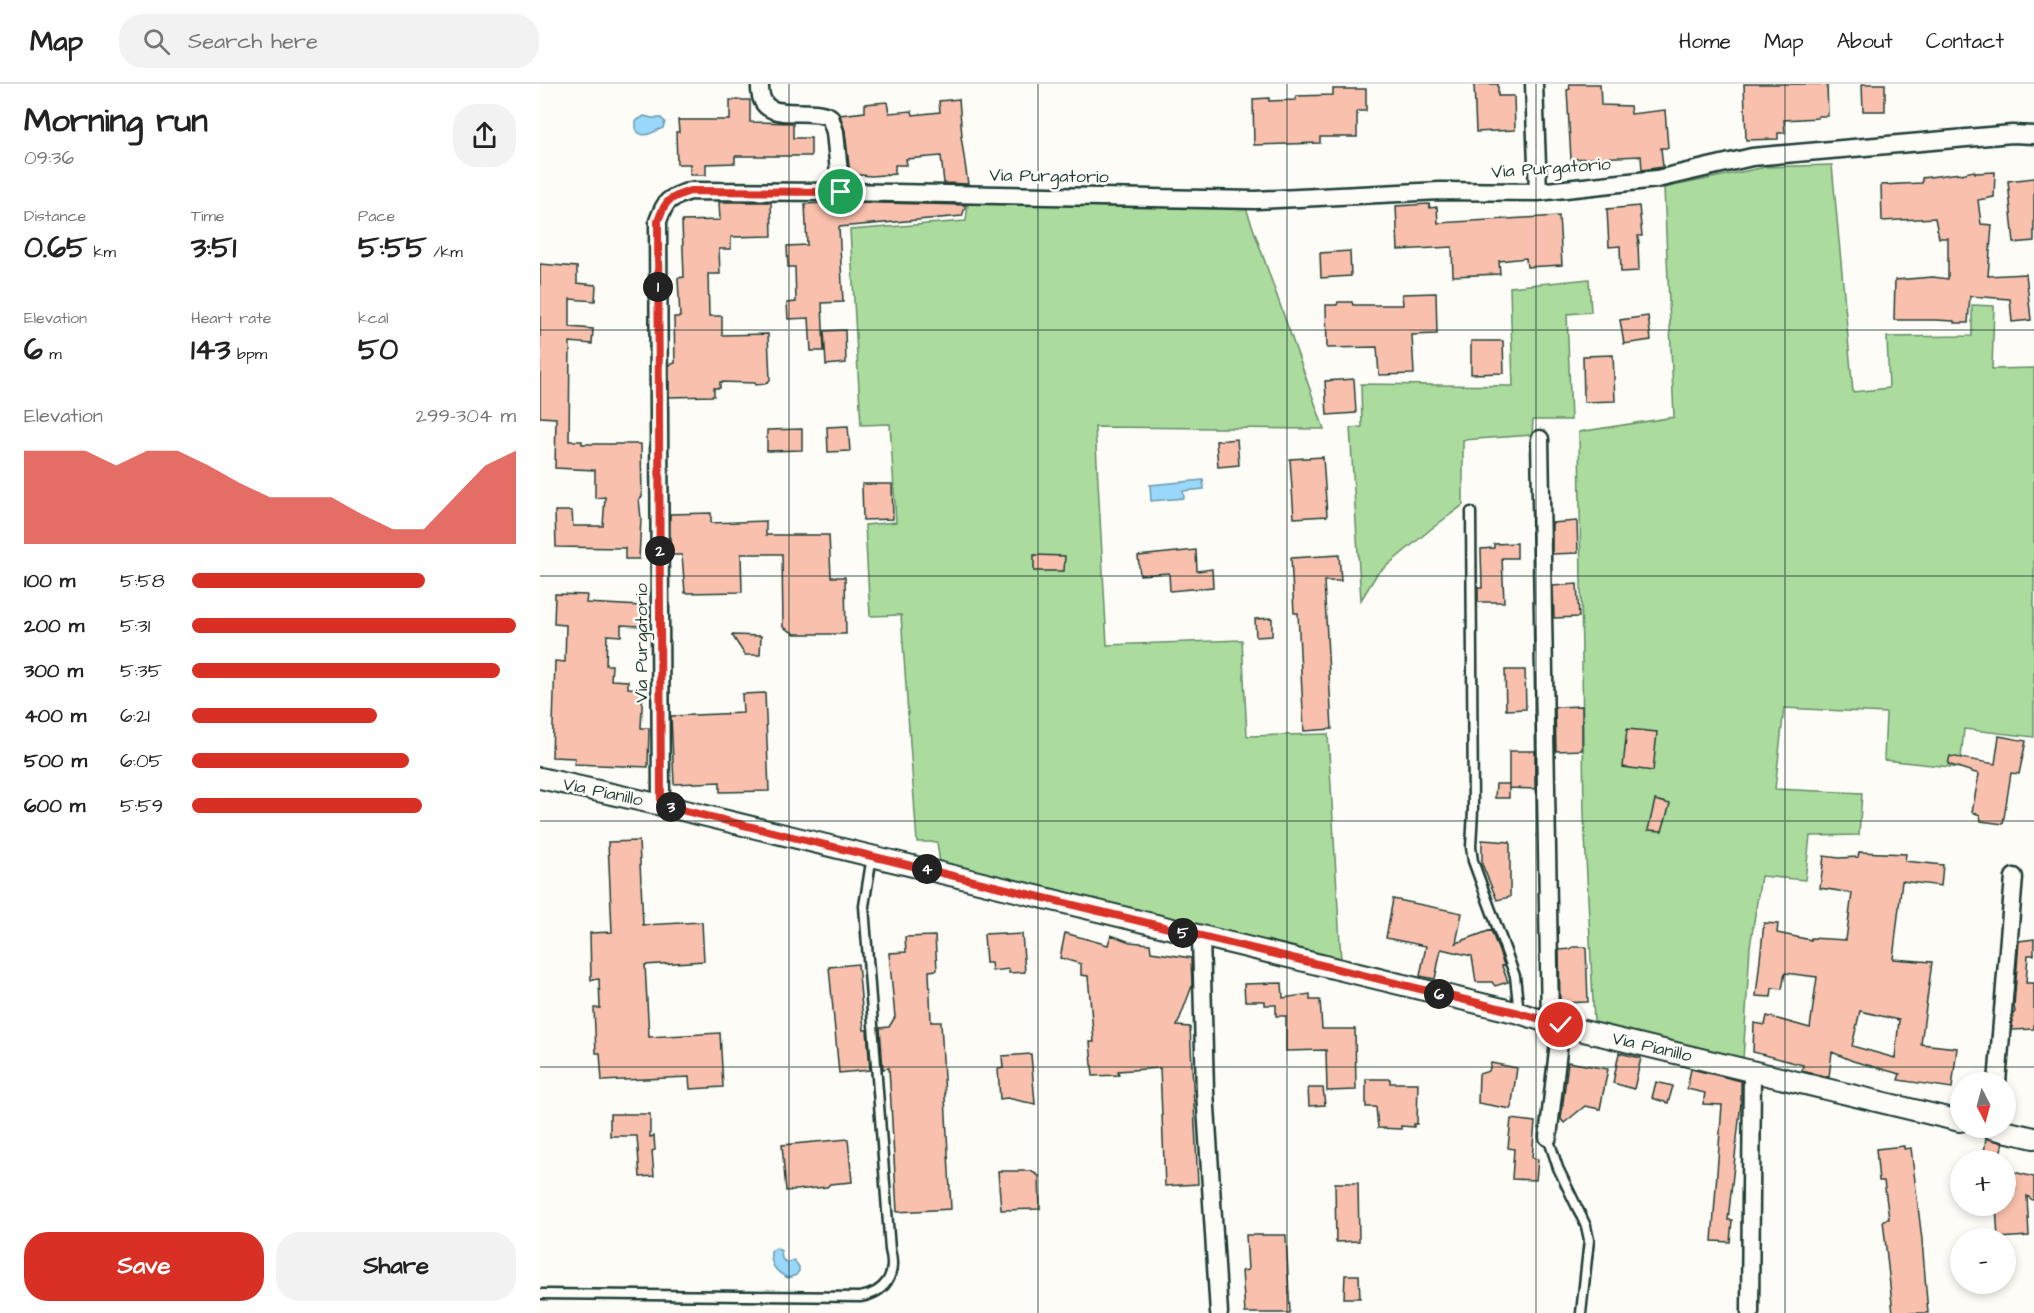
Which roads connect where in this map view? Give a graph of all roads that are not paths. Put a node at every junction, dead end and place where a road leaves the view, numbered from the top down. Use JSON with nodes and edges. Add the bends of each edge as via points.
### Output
{"nodes":[{"id":1,"x":760,"y":84,"type":"edge"},
{"id":2,"x":1534,"y":84,"type":"edge"},
{"id":3,"x":2034,"y":135,"type":"edge"},
{"id":4,"x":841,"y":192,"type":"junction"},
{"id":5,"x":1538,"y":192,"type":"junction"},
{"id":6,"x":1540,"y":439,"type":"dead end"},
{"id":7,"x":1471,"y":512,"type":"dead end"},
{"id":8,"x":540,"y":778,"type":"edge"},
{"id":9,"x":661,"y":805,"type":"junction"},
{"id":10,"x":872,"y":856,"type":"junction"},
{"id":11,"x":2014,"y":877,"type":"dead end"},
{"id":12,"x":1201,"y":937,"type":"junction"},
{"id":13,"x":1519,"y":1013,"type":"junction"},
{"id":14,"x":1555,"y":1024,"type":"junction"},
{"id":15,"x":1752,"y":1071,"type":"junction"},
{"id":16,"x":1998,"y":1072,"type":"edge"},
{"id":17,"x":1950,"y":1119,"type":"edge"},
{"id":18,"x":2016,"y":1134,"type":"edge"},
{"id":19,"x":1548,"y":1137,"type":"joint"},
{"id":20,"x":2034,"y":1138,"type":"edge"},
{"id":21,"x":540,"y":1294,"type":"edge"},
{"id":22,"x":1219,"y":1313,"type":"edge"},
{"id":23,"x":1581,"y":1313,"type":"edge"},
{"id":24,"x":1750,"y":1313,"type":"edge"}],
"edges":[{"from":1,"to":4,"type":"street","via":[[760,97],[768,108],[830,117]]},
{"from":2,"to":5,"type":"street"},
{"from":3,"to":5,"type":"street","name":"Via Purgatorio","via":[[1752,157],[1657,179]]},
{"from":4,"to":5,"type":"street","name":"Via Purgatorio","via":[[1256,200],[1440,191]]},
{"from":4,"to":9,"type":"street","name":"Via Purgatorio","via":[[690,191],[670,198],[658,221]]},
{"from":6,"to":14,"type":"street"},
{"from":7,"to":13,"type":"lane","via":[[1471,848],[1515,976]]},
{"from":8,"to":9,"type":"street","name":"Via Pianillo"},
{"from":9,"to":10,"type":"street","name":"Via Pianillo"},
{"from":10,"to":12,"type":"street","name":"Via Pianillo"},
{"from":10,"to":21,"type":"lane","via":[[864,906],[893,1261],[888,1282],[880,1290],[860,1297]]},
{"from":11,"to":16,"type":"street"},
{"from":12,"to":13,"type":"street","name":"Via Pianillo"},
{"from":12,"to":22,"type":"street","via":[[1205,1091]]},
{"from":13,"to":14,"type":"street","name":"Via Pianillo"},
{"from":14,"to":15,"type":"street","name":"Via Pianillo"},
{"from":14,"to":19,"type":"street"},
{"from":15,"to":17,"type":"street","name":"Via Pianillo"},
{"from":15,"to":24,"type":"street"},
{"from":18,"to":20,"type":"street"},
{"from":19,"to":23,"type":"lane","via":[[1589,1240]]}]}
